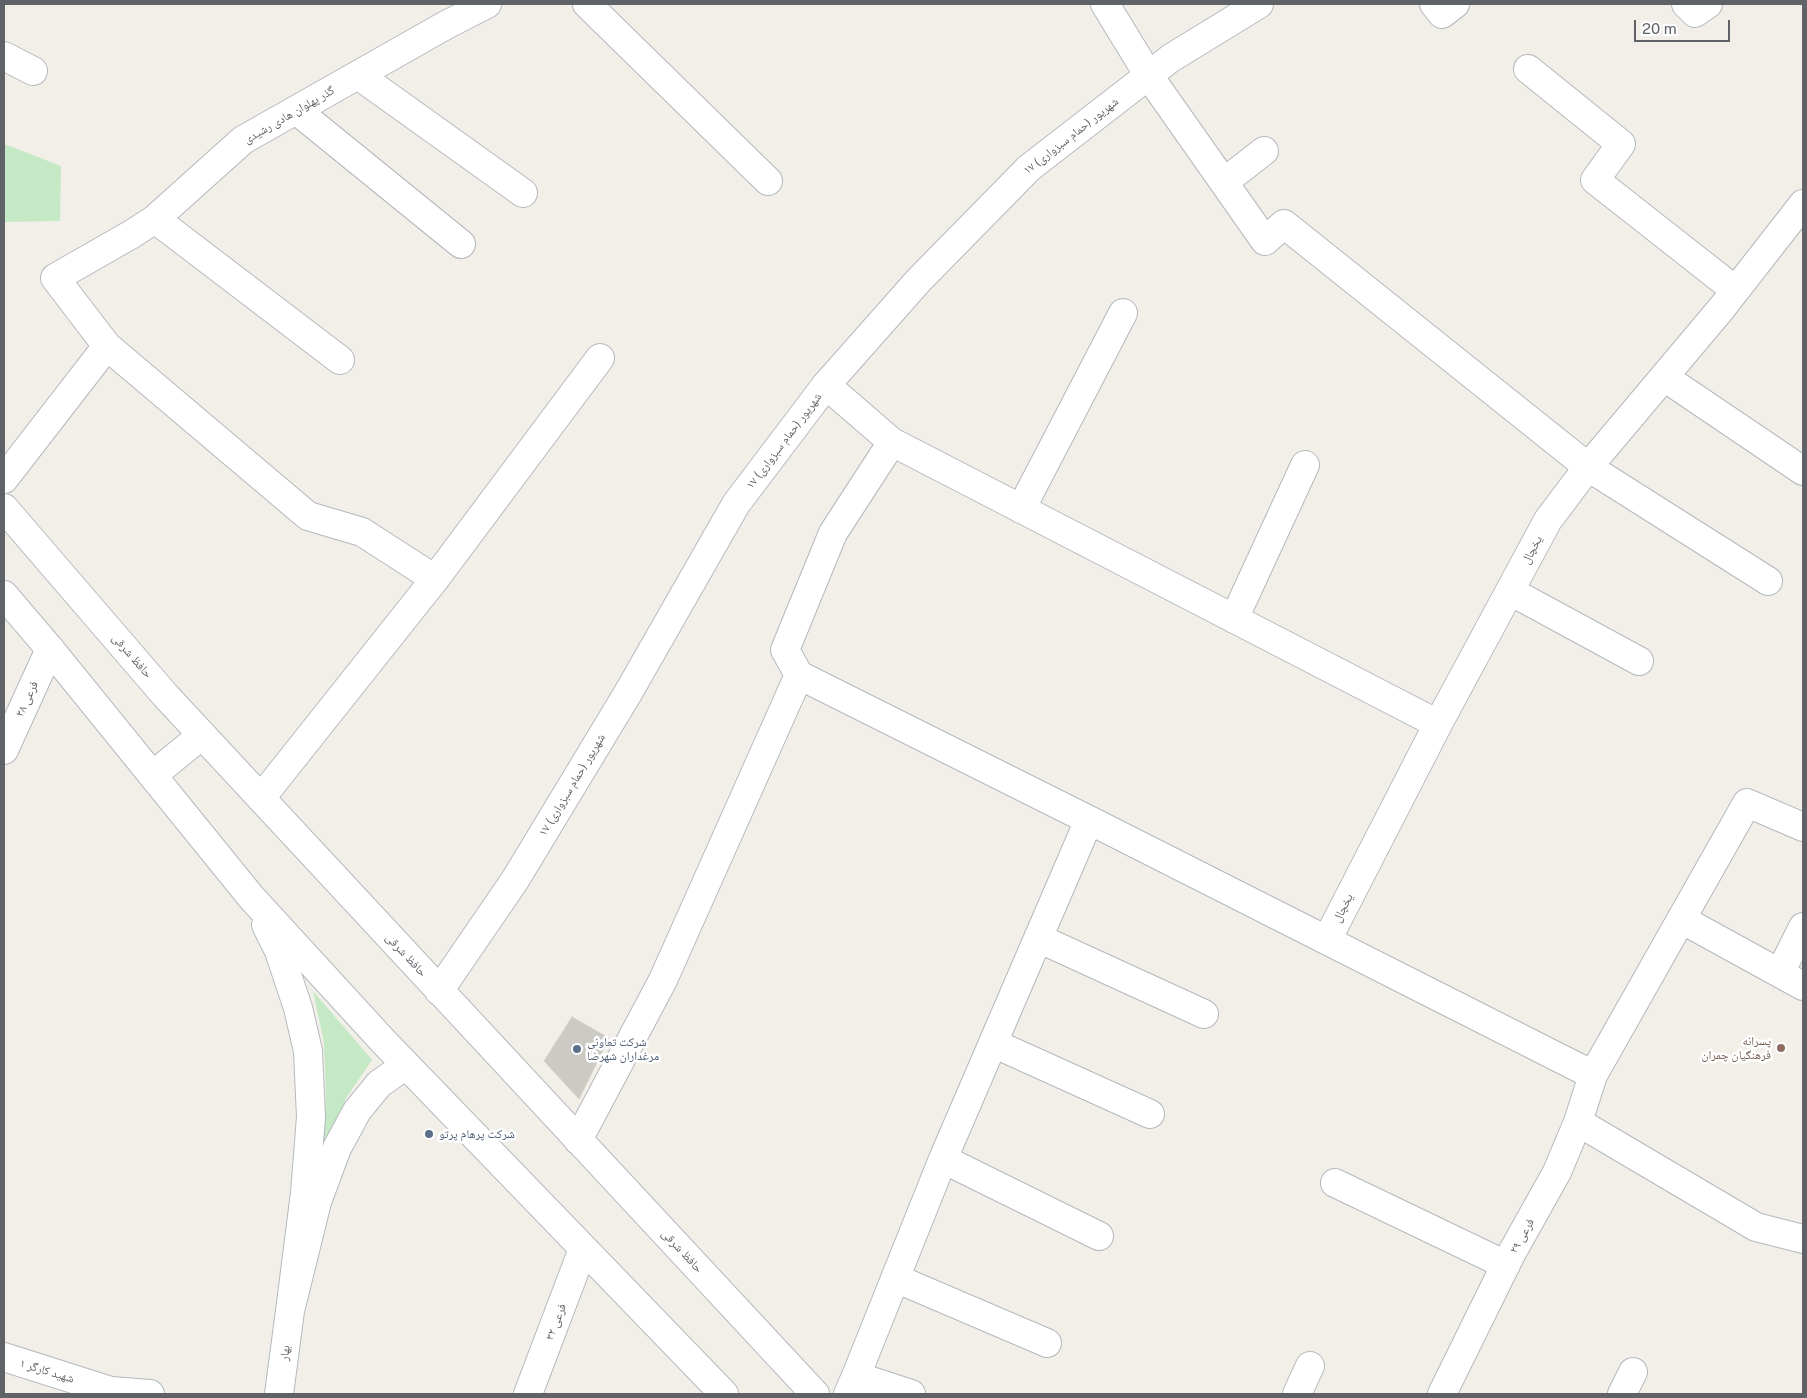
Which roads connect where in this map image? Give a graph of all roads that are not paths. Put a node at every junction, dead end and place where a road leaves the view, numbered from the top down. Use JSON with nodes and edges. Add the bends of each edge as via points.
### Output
{"nodes":[{"id":1,"x":487,"y":4,"type":"edge"},
{"id":2,"x":587,"y":4,"type":"edge"},
{"id":3,"x":1105,"y":4,"type":"edge"},
{"id":4,"x":1258,"y":4,"type":"edge"},
{"id":5,"x":1434,"y":4,"type":"edge"},
{"id":6,"x":1455,"y":4,"type":"edge"},
{"id":7,"x":1686,"y":4,"type":"edge"},
{"id":8,"x":1708,"y":4,"type":"edge"},
{"id":9,"x":4,"y":56,"type":"edge"},
{"id":10,"x":1528,"y":69,"type":"dead end"},
{"id":11,"x":33,"y":71,"type":"dead end"},
{"id":12,"x":358,"y":75,"type":"junction"},
{"id":13,"x":1148,"y":76,"type":"junction"},
{"id":14,"x":296,"y":110,"type":"junction"},
{"id":15,"x":1264,"y":151,"type":"dead end"},
{"id":16,"x":768,"y":181,"type":"dead end"},
{"id":17,"x":1224,"y":182,"type":"junction"},
{"id":18,"x":523,"y":193,"type":"dead end"},
{"id":19,"x":1803,"y":204,"type":"edge"},
{"id":20,"x":155,"y":219,"type":"junction"},
{"id":21,"x":461,"y":244,"type":"dead end"},
{"id":22,"x":1735,"y":290,"type":"junction"},
{"id":23,"x":1123,"y":313,"type":"dead end"},
{"id":24,"x":108,"y":346,"type":"junction"},
{"id":25,"x":600,"y":358,"type":"dead end"},
{"id":26,"x":340,"y":360,"type":"dead end"},
{"id":27,"x":1664,"y":376,"type":"junction"},
{"id":28,"x":826,"y":385,"type":"junction"},
{"id":29,"x":892,"y":442,"type":"junction"},
{"id":30,"x":1305,"y":464,"type":"dead end"},
{"id":31,"x":1588,"y":467,"type":"junction"},
{"id":32,"x":1803,"y":471,"type":"edge"},
{"id":33,"x":4,"y":479,"type":"edge"},
{"id":34,"x":4,"y":508,"type":"edge"},
{"id":35,"x":1020,"y":508,"type":"junction"},
{"id":36,"x":435,"y":579,"type":"junction"},
{"id":37,"x":1768,"y":582,"type":"dead end"},
{"id":38,"x":1510,"y":591,"type":"junction"},
{"id":39,"x":4,"y":595,"type":"edge"},
{"id":40,"x":1234,"y":619,"type":"junction"},
{"id":41,"x":50,"y":649,"type":"junction"},
{"id":42,"x":1639,"y":661,"type":"dead end"},
{"id":43,"x":799,"y":675,"type":"junction"},
{"id":44,"x":1438,"y":724,"type":"junction"},
{"id":45,"x":202,"y":736,"type":"junction"},
{"id":46,"x":4,"y":750,"type":"edge"},
{"id":47,"x":153,"y":775,"type":"junction"},
{"id":48,"x":261,"y":798,"type":"junction"},
{"id":49,"x":1089,"y":820,"type":"junction"},
{"id":50,"x":1803,"y":827,"type":"edge"},
{"id":51,"x":252,"y":897,"type":"junction"},
{"id":52,"x":1681,"y":919,"type":"junction"},
{"id":53,"x":1803,"y":927,"type":"edge"},
{"id":54,"x":1038,"y":938,"type":"junction"},
{"id":55,"x":1327,"y":940,"type":"junction"},
{"id":56,"x":1780,"y":973,"type":"junction"},
{"id":57,"x":1803,"y":986,"type":"edge"},
{"id":58,"x":439,"y":991,"type":"junction"},
{"id":59,"x":1204,"y":1014,"type":"dead end"},
{"id":60,"x":993,"y":1044,"type":"junction"},
{"id":61,"x":406,"y":1065,"type":"junction"},
{"id":62,"x":1593,"y":1075,"type":"junction"},
{"id":63,"x":1150,"y":1114,"type":"dead end"},
{"id":64,"x":1578,"y":1122,"type":"junction"},
{"id":65,"x":578,"y":1140,"type":"junction"},
{"id":66,"x":943,"y":1159,"type":"junction"},
{"id":67,"x":1335,"y":1183,"type":"dead end"},
{"id":68,"x":1099,"y":1236,"type":"dead end"},
{"id":69,"x":1803,"y":1239,"type":"edge"},
{"id":70,"x":583,"y":1249,"type":"junction"},
{"id":71,"x":1506,"y":1264,"type":"junction"},
{"id":72,"x":895,"y":1278,"type":"junction"},
{"id":73,"x":290,"y":1311,"type":"junction"},
{"id":74,"x":1048,"y":1343,"type":"dead end"},
{"id":75,"x":4,"y":1357,"type":"edge"},
{"id":76,"x":1310,"y":1366,"type":"dead end"},
{"id":77,"x":852,"y":1385,"type":"edge"},
{"id":78,"x":111,"y":1393,"type":"edge"},
{"id":79,"x":150,"y":1394,"type":"edge"},
{"id":80,"x":279,"y":1394,"type":"edge"},
{"id":81,"x":528,"y":1394,"type":"edge"},
{"id":82,"x":724,"y":1394,"type":"edge"},
{"id":83,"x":815,"y":1394,"type":"edge"},
{"id":84,"x":911,"y":1394,"type":"edge"},
{"id":85,"x":1298,"y":1394,"type":"edge"},
{"id":86,"x":1442,"y":1394,"type":"edge"}],
"edges":[{"from":1,"to":12,"type":"street","name":"گذر پهلوان هادی رشیدی"},
{"from":2,"to":16,"type":"street"},
{"from":3,"to":13,"type":"street"},
{"from":4,"to":13,"type":"street","name":"۱۷ شهریور (حمام سبزواری)"},
{"from":5,"to":6,"type":"street","via":[[1442,14]]},
{"from":7,"to":8,"type":"street","via":[[1695,13]]},
{"from":9,"to":11,"type":"street"},
{"from":10,"to":22,"type":"street","via":[[1621,144],[1595,180]]},
{"from":12,"to":14,"type":"street","name":"گذر پهلوان هادی رشیدی"},
{"from":12,"to":18,"type":"street"},
{"from":13,"to":17,"type":"street"},
{"from":13,"to":28,"type":"street","name":"۱۷ شهریور (حمام سبزواری)","via":[[1029,168],[920,280]]},
{"from":14,"to":20,"type":"street","name":"گذر پهلوان هادی رشیدی","via":[[243,140]]},
{"from":14,"to":21,"type":"street"},
{"from":15,"to":17,"type":"street"},
{"from":17,"to":31,"type":"street","via":[[1265,241],[1284,224]]},
{"from":19,"to":22,"type":"street","name":"یخچال"},
{"from":20,"to":24,"type":"street","name":"گذر پهلوان هادی رشیدی","via":[[55,278]]},
{"from":20,"to":26,"type":"street"},
{"from":22,"to":27,"type":"street","name":"یخچال"},
{"from":23,"to":35,"type":"street"},
{"from":24,"to":33,"type":"street"},
{"from":24,"to":36,"type":"street","via":[[308,516],[362,532]]},
{"from":25,"to":36,"type":"street"},
{"from":27,"to":31,"type":"street","name":"یخچال"},
{"from":27,"to":32,"type":"street"},
{"from":28,"to":29,"type":"street"},
{"from":28,"to":58,"type":"street","name":"۱۷ شهریور (حمام سبزواری)","via":[[736,504],[515,880]]},
{"from":29,"to":35,"type":"street"},
{"from":29,"to":43,"type":"street","via":[[833,533],[785,650]]},
{"from":30,"to":40,"type":"street"},
{"from":31,"to":37,"type":"street"},
{"from":31,"to":38,"type":"street","name":"یخچال","via":[[1548,520]]},
{"from":34,"to":45,"type":"street","name":"حافظ شرقی"},
{"from":35,"to":40,"type":"street"},
{"from":36,"to":48,"type":"street"},
{"from":38,"to":42,"type":"street"},
{"from":38,"to":44,"type":"street","name":"یخچال"},
{"from":39,"to":41,"type":"street"},
{"from":40,"to":44,"type":"street"},
{"from":41,"to":46,"type":"street","name":"فرعی ۲۸"},
{"from":41,"to":47,"type":"street"},
{"from":43,"to":49,"type":"street"},
{"from":43,"to":65,"type":"street","via":[[663,980]]},
{"from":44,"to":55,"type":"street","name":"یخچال"},
{"from":45,"to":47,"type":"street"},
{"from":45,"to":48,"type":"street","name":"حافظ شرقی"},
{"from":47,"to":51,"type":"street"},
{"from":48,"to":58,"type":"street","name":"حافظ شرقی"},
{"from":49,"to":54,"type":"street"},
{"from":49,"to":55,"type":"street"},
{"from":50,"to":52,"type":"street","name":"فرعی ۲۹","via":[[1748,802]]},
{"from":51,"to":61,"type":"street"},
{"from":51,"to":73,"type":"street","via":[[279,951],[308,1051],[311,1118]]},
{"from":52,"to":56,"type":"street"},
{"from":52,"to":62,"type":"street","name":"فرعی ۲۹"},
{"from":53,"to":56,"type":"street"},
{"from":54,"to":59,"type":"street"},
{"from":54,"to":60,"type":"street"},
{"from":55,"to":62,"type":"street"},
{"from":56,"to":57,"type":"street"},
{"from":58,"to":65,"type":"street","name":"حافظ شرقی"},
{"from":60,"to":63,"type":"street"},
{"from":60,"to":66,"type":"street"},
{"from":61,"to":70,"type":"street"},
{"from":61,"to":73,"type":"street","via":[[379,1084],[357,1110],[336,1148],[317,1202]]},
{"from":62,"to":64,"type":"street","name":"فرعی ۲۹"},
{"from":64,"to":69,"type":"street","via":[[1756,1228]]},
{"from":64,"to":71,"type":"street","name":"فرعی ۲۹","via":[[1557,1172]]},
{"from":65,"to":83,"type":"street","name":"حافظ شرقی"},
{"from":66,"to":68,"type":"street"},
{"from":66,"to":72,"type":"street"},
{"from":67,"to":71,"type":"street"},
{"from":70,"to":81,"type":"street","name":"فرعی ۳۲"},
{"from":70,"to":82,"type":"street"},
{"from":71,"to":86,"type":"street","name":"فرعی ۲۹"},
{"from":72,"to":74,"type":"street"},
{"from":72,"to":77,"type":"street"},
{"from":73,"to":80,"type":"street","name":"بهار"},
{"from":75,"to":78,"type":"street","name":"۱ شهید کارگر"},
{"from":76,"to":85,"type":"street"},
{"from":77,"to":84,"type":"street"},
{"from":78,"to":79,"type":"street","name":"۱ شهید کارگر"}]}
